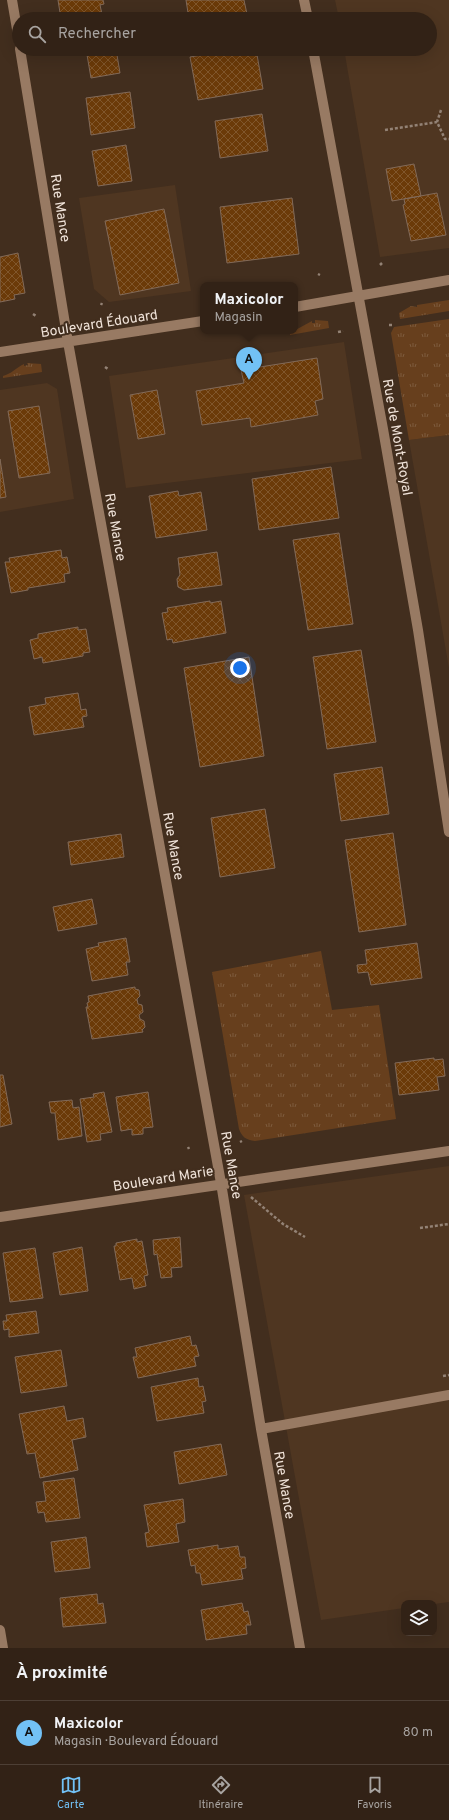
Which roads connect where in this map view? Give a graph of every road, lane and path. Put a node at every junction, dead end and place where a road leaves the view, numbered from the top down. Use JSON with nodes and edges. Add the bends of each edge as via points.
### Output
{"nodes":[{"id":1,"x":12,"y":0,"type":"edge"},
{"id":2,"x":304,"y":0,"type":"edge"},
{"id":3,"x":14,"y":12,"type":"edge"},
{"id":4,"x":307,"y":12,"type":"edge"},
{"id":5,"x":21,"y":56,"type":"edge"},
{"id":6,"x":314,"y":56,"type":"edge"},
{"id":7,"x":441,"y":110,"type":"dead end"},
{"id":8,"x":437,"y":122,"type":"junction"},
{"id":9,"x":384,"y":130,"type":"dead end"},
{"id":10,"x":449,"y":139,"type":"edge"},
{"id":11,"x":449,"y":280,"type":"edge"},
{"id":12,"x":359,"y":297,"type":"junction"},
{"id":13,"x":298,"y":307,"type":"edge"},
{"id":14,"x":200,"y":321,"type":"edge"},
{"id":15,"x":343,"y":331,"type":"dead end"},
{"id":16,"x":338,"y":332,"type":"dead end"},
{"id":17,"x":68,"y":342,"type":"junction"},
{"id":18,"x":0,"y":352,"type":"edge"},
{"id":19,"x":449,"y":832,"type":"edge"},
{"id":20,"x":449,"y":1151,"type":"edge"},
{"id":21,"x":221,"y":1183,"type":"junction"},
{"id":22,"x":254,"y":1199,"type":"dead end"},
{"id":23,"x":0,"y":1216,"type":"edge"},
{"id":24,"x":449,"y":1224,"type":"edge"},
{"id":25,"x":420,"y":1228,"type":"dead end"},
{"id":26,"x":305,"y":1237,"type":"dead end"},
{"id":27,"x":449,"y":1375,"type":"edge"},
{"id":28,"x":443,"y":1376,"type":"dead end"},
{"id":29,"x":449,"y":1395,"type":"edge"},
{"id":30,"x":261,"y":1429,"type":"junction"},
{"id":31,"x":0,"y":1630,"type":"edge"},
{"id":32,"x":3,"y":1648,"type":"edge"},
{"id":33,"x":300,"y":1648,"type":"edge"}],
"edges":[{"from":1,"to":3,"type":"street"},
{"from":2,"to":4,"type":"street"},
{"from":5,"to":17,"type":"street","name":"Rue Mance"},
{"from":6,"to":12,"type":"street","name":"Rue de Mont-Royal"},
{"from":7,"to":8,"type":"path"},
{"from":8,"to":9,"type":"path"},
{"from":8,"to":10,"type":"path","via":[[445,139]]},
{"from":11,"to":12,"type":"street"},
{"from":12,"to":13,"type":"street"},
{"from":12,"to":19,"type":"street","name":"Rue de Mont-Royal","via":[[416,622]]},
{"from":14,"to":17,"type":"street","name":"Boulevard Édouard"},
{"from":15,"to":16,"type":"path"},
{"from":17,"to":18,"type":"street","name":"Boulevard Édouard"},
{"from":17,"to":21,"type":"street","name":"Rue Mance"},
{"from":20,"to":21,"type":"street","name":"Boulevard Marie"},
{"from":21,"to":23,"type":"street","name":"Boulevard Marie"},
{"from":21,"to":30,"type":"street","name":"Rue Mance"},
{"from":22,"to":26,"type":"path","via":[[282,1224]]},
{"from":24,"to":25,"type":"path"},
{"from":27,"to":28,"type":"path"},
{"from":29,"to":30,"type":"street"},
{"from":30,"to":33,"type":"street","name":"Rue Mance"},
{"from":31,"to":32,"type":"street"}]}
